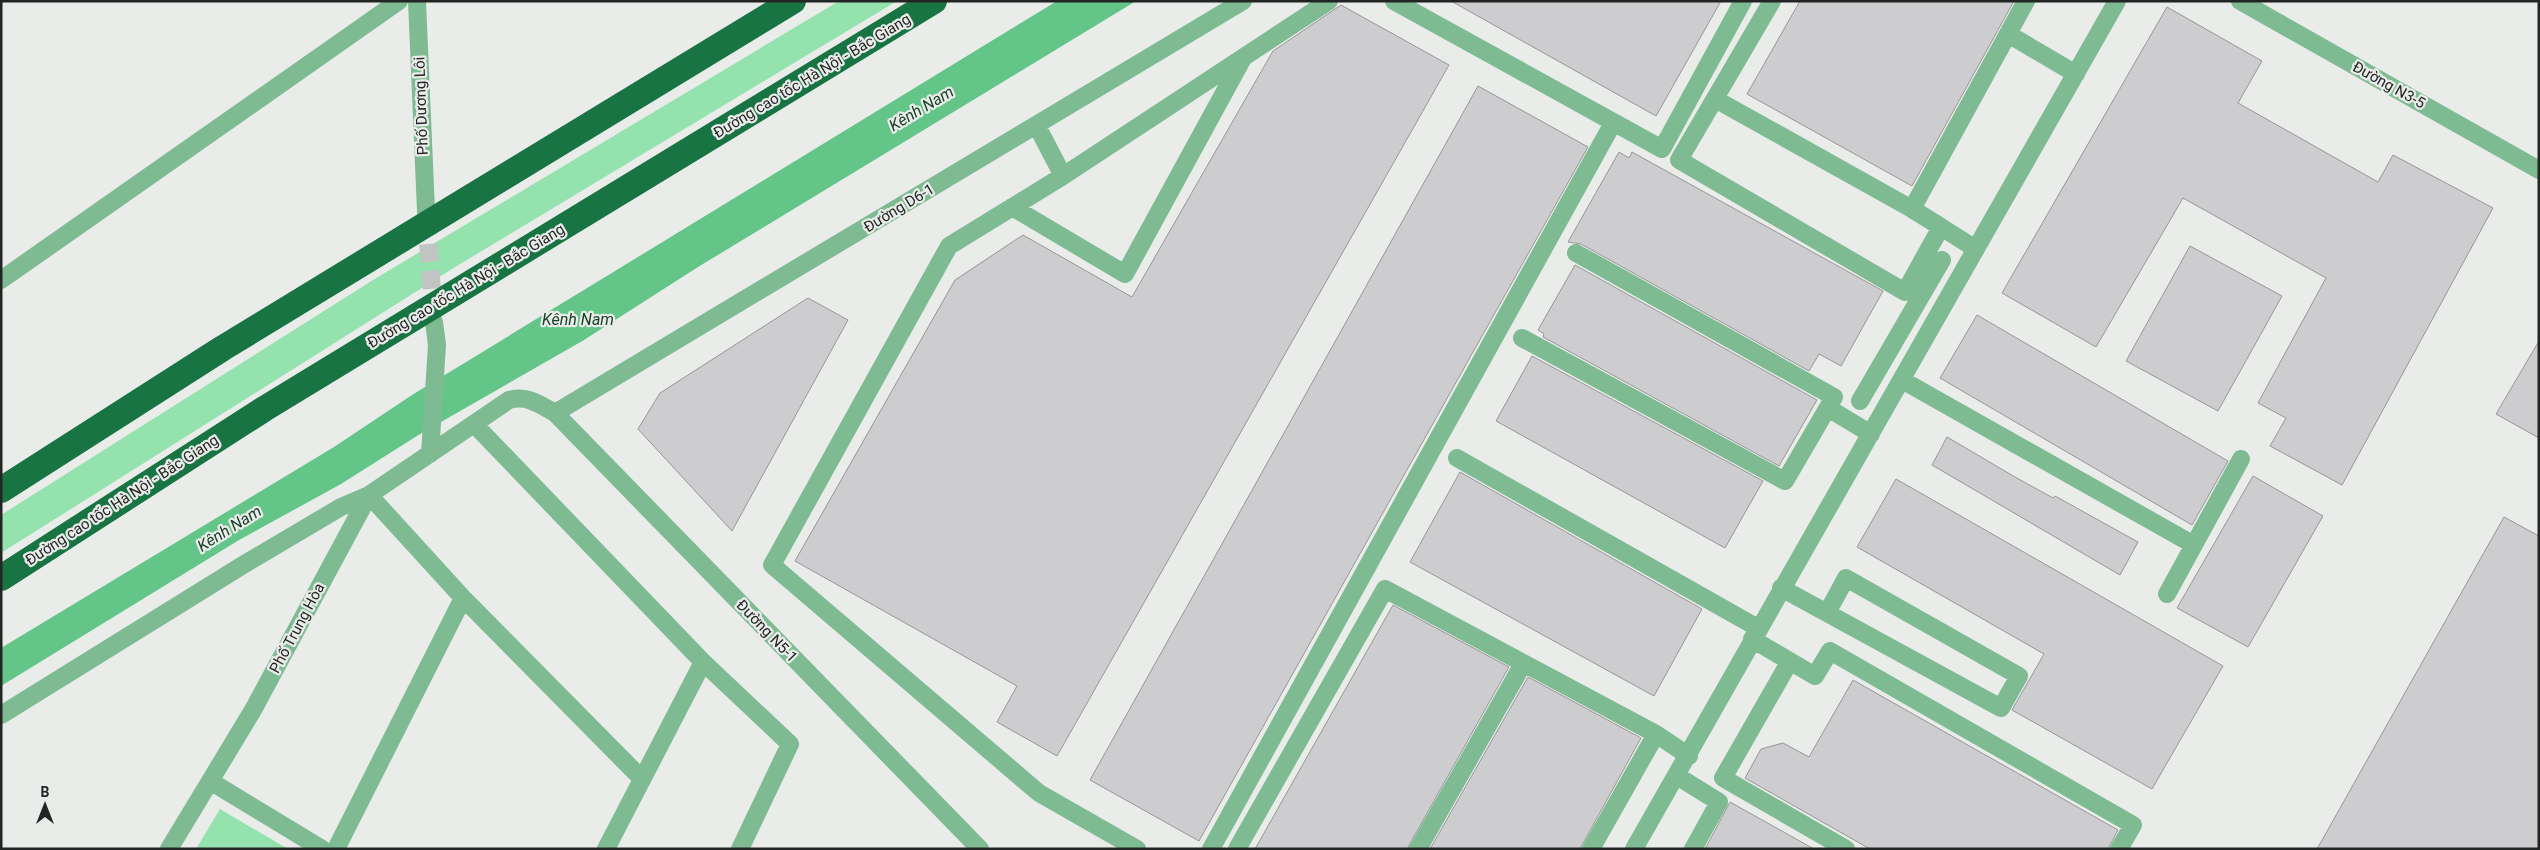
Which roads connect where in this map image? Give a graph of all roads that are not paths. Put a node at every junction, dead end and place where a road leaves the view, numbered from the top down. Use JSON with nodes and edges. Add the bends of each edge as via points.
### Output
{"nodes":[{"id":1,"x":399,"y":1,"type":"edge"},
{"id":2,"x":417,"y":1,"type":"edge"},
{"id":3,"x":793,"y":1,"type":"edge"},
{"id":4,"x":934,"y":1,"type":"edge"},
{"id":5,"x":1243,"y":1,"type":"edge"},
{"id":6,"x":1329,"y":1,"type":"edge"},
{"id":7,"x":1394,"y":1,"type":"edge"},
{"id":8,"x":1743,"y":1,"type":"edge"},
{"id":9,"x":1772,"y":1,"type":"edge"},
{"id":10,"x":2026,"y":1,"type":"edge"},
{"id":11,"x":2117,"y":1,"type":"edge"},
{"id":12,"x":2240,"y":1,"type":"edge"},
{"id":13,"x":2008,"y":34,"type":"junction"},
{"id":14,"x":1244,"y":57,"type":"junction"},
{"id":15,"x":2076,"y":74,"type":"junction"},
{"id":16,"x":1715,"y":99,"type":"junction"},
{"id":17,"x":1613,"y":123,"type":"junction"},
{"id":18,"x":1037,"y":126,"type":"junction"},
{"id":19,"x":2539,"y":170,"type":"edge"},
{"id":20,"x":1063,"y":176,"type":"junction"},
{"id":21,"x":1012,"y":207,"type":"junction"},
{"id":22,"x":1912,"y":209,"type":"junction"},
{"id":23,"x":426,"y":211,"type":"tunnel mouth"},
{"id":24,"x":1942,"y":227,"type":"junction"},
{"id":25,"x":1976,"y":249,"type":"junction"},
{"id":26,"x":1576,"y":253,"type":"dead end"},
{"id":27,"x":1942,"y":260,"type":"dead end"},
{"id":28,"x":1,"y":280,"type":"edge"},
{"id":29,"x":434,"y":322,"type":"tunnel mouth"},
{"id":30,"x":1522,"y":338,"type":"dead end"},
{"id":31,"x":1902,"y":380,"type":"junction"},
{"id":32,"x":1860,"y":401,"type":"dead end"},
{"id":33,"x":1828,"y":408,"type":"junction"},
{"id":34,"x":554,"y":413,"type":"junction"},
{"id":35,"x":475,"y":425,"type":"junction"},
{"id":36,"x":1871,"y":434,"type":"junction"},
{"id":37,"x":430,"y":454,"type":"junction"},
{"id":38,"x":1457,"y":458,"type":"dead end"},
{"id":39,"x":2241,"y":459,"type":"dead end"},
{"id":40,"x":1,"y":490,"type":"edge"},
{"id":41,"x":369,"y":495,"type":"junction"},
{"id":42,"x":2194,"y":544,"type":"junction"},
{"id":43,"x":1,"y":578,"type":"edge"},
{"id":44,"x":1781,"y":588,"type":"junction"},
{"id":45,"x":2167,"y":594,"type":"dead end"},
{"id":46,"x":463,"y":598,"type":"junction"},
{"id":47,"x":1827,"y":613,"type":"junction"},
{"id":48,"x":1755,"y":633,"type":"junction"},
{"id":49,"x":1790,"y":661,"type":"junction"},
{"id":50,"x":703,"y":662,"type":"junction"},
{"id":51,"x":1523,"y":664,"type":"junction"},
{"id":52,"x":1,"y":715,"type":"edge"},
{"id":53,"x":1656,"y":734,"type":"junction"},
{"id":54,"x":1688,"y":756,"type":"junction"},
{"id":55,"x":1676,"y":776,"type":"junction"},
{"id":56,"x":642,"y":779,"type":"junction"},
{"id":57,"x":210,"y":781,"type":"junction"},
{"id":58,"x":169,"y":849,"type":"edge"},
{"id":59,"x":322,"y":849,"type":"edge"},
{"id":60,"x":336,"y":849,"type":"edge"},
{"id":61,"x":606,"y":849,"type":"edge"},
{"id":62,"x":740,"y":849,"type":"edge"},
{"id":63,"x":980,"y":849,"type":"edge"},
{"id":64,"x":1137,"y":849,"type":"edge"},
{"id":65,"x":1211,"y":849,"type":"edge"},
{"id":66,"x":1237,"y":849,"type":"edge"},
{"id":67,"x":1418,"y":849,"type":"edge"},
{"id":68,"x":1591,"y":849,"type":"edge"},
{"id":69,"x":1634,"y":849,"type":"edge"},
{"id":70,"x":1693,"y":849,"type":"edge"},
{"id":71,"x":1846,"y":849,"type":"edge"},
{"id":72,"x":2119,"y":849,"type":"edge"}],
"edges":[{"from":1,"to":28,"type":"street"},
{"from":2,"to":23,"type":"street","name":"Phố Dương Lôi"},
{"from":3,"to":40,"type":"highway","via":[[223,348]]},
{"from":4,"to":43,"type":"highway","name":"Đường cao tốc Hà Nội - Bắc Giang","via":[[272,404]]},
{"from":5,"to":18,"type":"street","name":"Đường D6-1"},
{"from":6,"to":14,"type":"street"},
{"from":7,"to":17,"type":"street"},
{"from":8,"to":17,"type":"street","via":[[1662,149]]},
{"from":9,"to":16,"type":"street"},
{"from":10,"to":13,"type":"street"},
{"from":11,"to":15,"type":"street"},
{"from":12,"to":19,"type":"street","name":"Đường N3-5"},
{"from":13,"to":15,"type":"street"},
{"from":13,"to":22,"type":"street"},
{"from":14,"to":20,"type":"street"},
{"from":14,"to":21,"type":"street","via":[[1125,274]]},
{"from":15,"to":25,"type":"street"},
{"from":16,"to":22,"type":"street"},
{"from":16,"to":24,"type":"street","via":[[1678,160],[1905,292]]},
{"from":17,"to":65,"type":"street"},
{"from":18,"to":20,"type":"street"},
{"from":18,"to":34,"type":"street","name":"Đường D6-1"},
{"from":20,"to":21,"type":"street"},
{"from":21,"to":64,"type":"street","via":[[949,246],[772,565],[1039,794]]},
{"from":22,"to":24,"type":"street"},
{"from":24,"to":25,"type":"street"},
{"from":25,"to":31,"type":"street"},
{"from":26,"to":33,"type":"street","via":[[1834,397]]},
{"from":27,"to":32,"type":"street"},
{"from":29,"to":37,"type":"street","via":[[437,345]]},
{"from":30,"to":33,"type":"street","via":[[1785,481]]},
{"from":31,"to":36,"type":"street"},
{"from":31,"to":42,"type":"street"},
{"from":33,"to":36,"type":"street"},
{"from":34,"to":35,"type":"street","name":"Đường N5-1","via":[[529,399],[518,398],[509,400]]},
{"from":34,"to":63,"type":"street","name":"Đường N5-1"},
{"from":35,"to":37,"type":"street","name":"Phố Trung Hòa"},
{"from":35,"to":50,"type":"street"},
{"from":36,"to":44,"type":"street"},
{"from":37,"to":41,"type":"street","name":"Phố Trung Hòa"},
{"from":38,"to":48,"type":"street"},
{"from":39,"to":42,"type":"street"},
{"from":41,"to":46,"type":"street"},
{"from":41,"to":52,"type":"street","via":[[341,507],[243,564]]},
{"from":41,"to":57,"type":"street","name":"Phố Trung Hòa","via":[[253,710]]},
{"from":42,"to":45,"type":"street"},
{"from":44,"to":47,"type":"street"},
{"from":44,"to":48,"type":"street"},
{"from":46,"to":56,"type":"street"},
{"from":46,"to":60,"type":"street"},
{"from":47,"to":47,"type":"street","via":[[2001,708],[2019,676],[1846,578]]},
{"from":48,"to":49,"type":"street"},
{"from":48,"to":54,"type":"street"},
{"from":49,"to":71,"type":"street","via":[[1723,778]]},
{"from":49,"to":72,"type":"street","via":[[1815,676],[1830,651],[2133,825]]},
{"from":50,"to":56,"type":"street"},
{"from":50,"to":62,"type":"street","via":[[790,744]]},
{"from":51,"to":53,"type":"street"},
{"from":51,"to":66,"type":"street","via":[[1385,589]]},
{"from":51,"to":67,"type":"street"},
{"from":53,"to":54,"type":"street"},
{"from":53,"to":68,"type":"street"},
{"from":54,"to":55,"type":"street"},
{"from":55,"to":69,"type":"street"},
{"from":55,"to":70,"type":"street","via":[[1719,802]]},
{"from":56,"to":61,"type":"street"},
{"from":57,"to":58,"type":"street","name":"Phố Trung Hòa"},
{"from":57,"to":59,"type":"street"}]}
